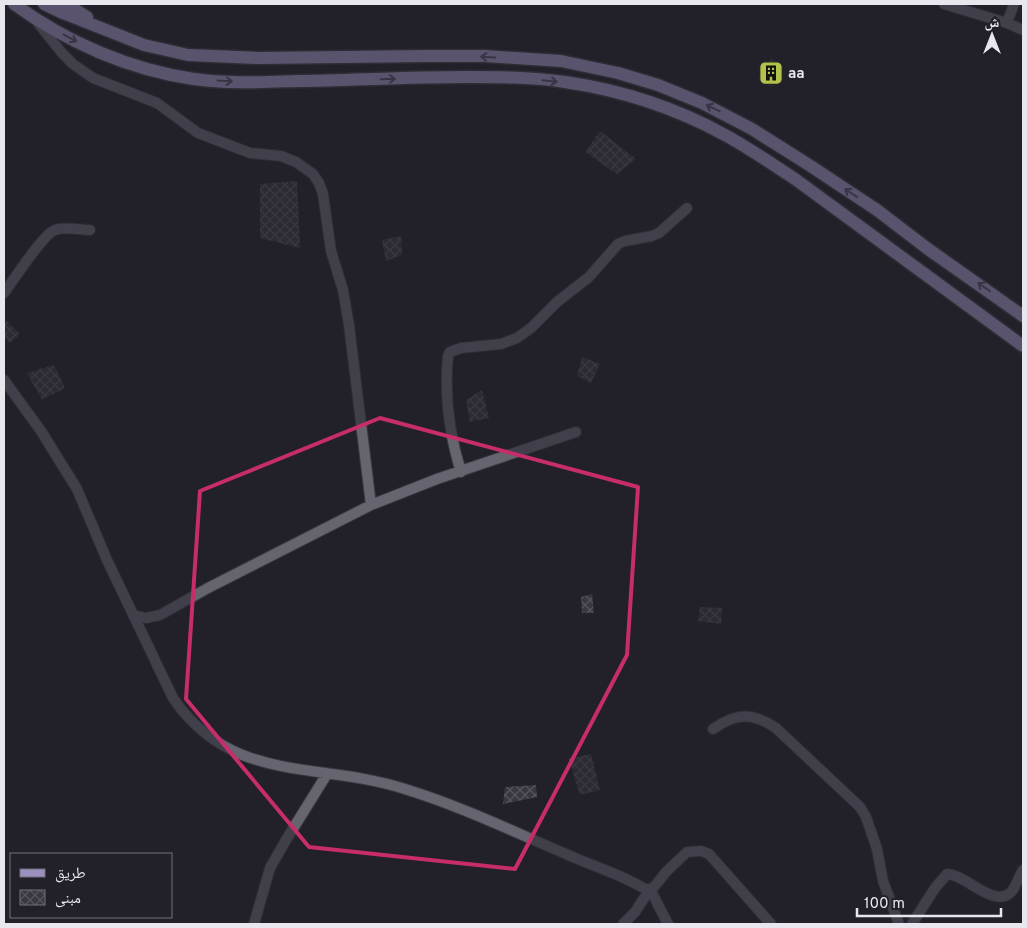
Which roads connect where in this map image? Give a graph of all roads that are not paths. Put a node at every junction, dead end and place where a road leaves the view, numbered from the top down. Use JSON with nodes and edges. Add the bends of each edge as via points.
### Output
{"nodes":[{"id":1,"x":14,"y":4,"type":"edge"},
{"id":2,"x":44,"y":4,"type":"edge"},
{"id":3,"x":66,"y":4,"type":"edge"},
{"id":4,"x":944,"y":4,"type":"edge"},
{"id":5,"x":1014,"y":4,"type":"edge"},
{"id":6,"x":34,"y":19,"type":"junction"},
{"id":7,"x":1008,"y":23,"type":"junction"},
{"id":8,"x":1023,"y":30,"type":"edge"},
{"id":9,"x":110,"y":32,"type":"junction"},
{"id":10,"x":688,"y":208,"type":"dead end"},
{"id":11,"x":90,"y":230,"type":"dead end"},
{"id":12,"x":928,"y":249,"type":"junction"},
{"id":13,"x":914,"y":268,"type":"junction"},
{"id":14,"x":4,"y":293,"type":"edge"},
{"id":15,"x":1023,"y":316,"type":"edge"},
{"id":16,"x":1023,"y":346,"type":"edge"},
{"id":17,"x":4,"y":380,"type":"edge"},
{"id":18,"x":576,"y":432,"type":"dead end"},
{"id":19,"x":461,"y":472,"type":"junction"},
{"id":20,"x":371,"y":505,"type":"junction"},
{"id":21,"x":133,"y":615,"type":"junction"},
{"id":22,"x":713,"y":729,"type":"dead end"},
{"id":23,"x":327,"y":774,"type":"junction"},
{"id":24,"x":1023,"y":870,"type":"edge"},
{"id":25,"x":650,"y":890,"type":"junction"},
{"id":26,"x":254,"y":924,"type":"edge"},
{"id":27,"x":623,"y":924,"type":"edge"},
{"id":28,"x":668,"y":924,"type":"edge"},
{"id":29,"x":771,"y":924,"type":"edge"},
{"id":30,"x":899,"y":924,"type":"edge"},
{"id":31,"x":912,"y":924,"type":"edge"}],
"edges":[{"from":1,"to":6,"type":"main road"},
{"from":2,"to":9,"type":"main road"},
{"from":3,"to":9,"type":"main road"},
{"from":4,"to":7,"type":"street"},
{"from":5,"to":7,"type":"street"},
{"from":6,"to":13,"type":"main road","one_way":true,"via":[[122,60],[156,72],[196,80],[286,82],[496,77],[565,82],[644,101],[687,117],[739,144],[795,179]]},
{"from":6,"to":20,"type":"street","via":[[62,54],[93,78],[157,103],[198,133],[250,153],[282,156],[306,168],[316,179],[323,194],[331,252],[343,290]]},
{"from":7,"to":8,"type":"street"},
{"from":12,"to":9,"type":"main road","one_way":true,"via":[[876,210],[752,129],[702,103],[618,73],[561,61],[485,56],[188,55]]},
{"from":10,"to":19,"type":"street","via":[[659,233],[618,244],[589,277],[517,338],[501,344],[450,352],[447,413]]},
{"from":11,"to":14,"type":"street","via":[[64,228],[50,232]]},
{"from":12,"to":13,"type":"main road"},
{"from":15,"to":12,"type":"main road","one_way":true},
{"from":13,"to":16,"type":"main road"},
{"from":17,"to":21,"type":"street","via":[[77,489]]},
{"from":18,"to":19,"type":"street"},
{"from":19,"to":20,"type":"street"},
{"from":20,"to":21,"type":"street","via":[[160,615],[146,618]]},
{"from":21,"to":23,"type":"street","via":[[173,698],[184,714],[209,737],[259,761]]},
{"from":22,"to":30,"type":"street","via":[[736,716],[763,720],[776,728],[855,802],[866,817],[883,881]]},
{"from":23,"to":25,"type":"street","via":[[376,781],[448,803]]},
{"from":23,"to":26,"type":"street","via":[[270,868]]},
{"from":24,"to":31,"type":"street","via":[[1010,894],[1005,896],[988,894],[953,874],[947,874]]},
{"from":25,"to":27,"type":"street"},
{"from":25,"to":28,"type":"street"},
{"from":25,"to":29,"type":"street","via":[[687,852],[701,851],[709,854]]}]}
